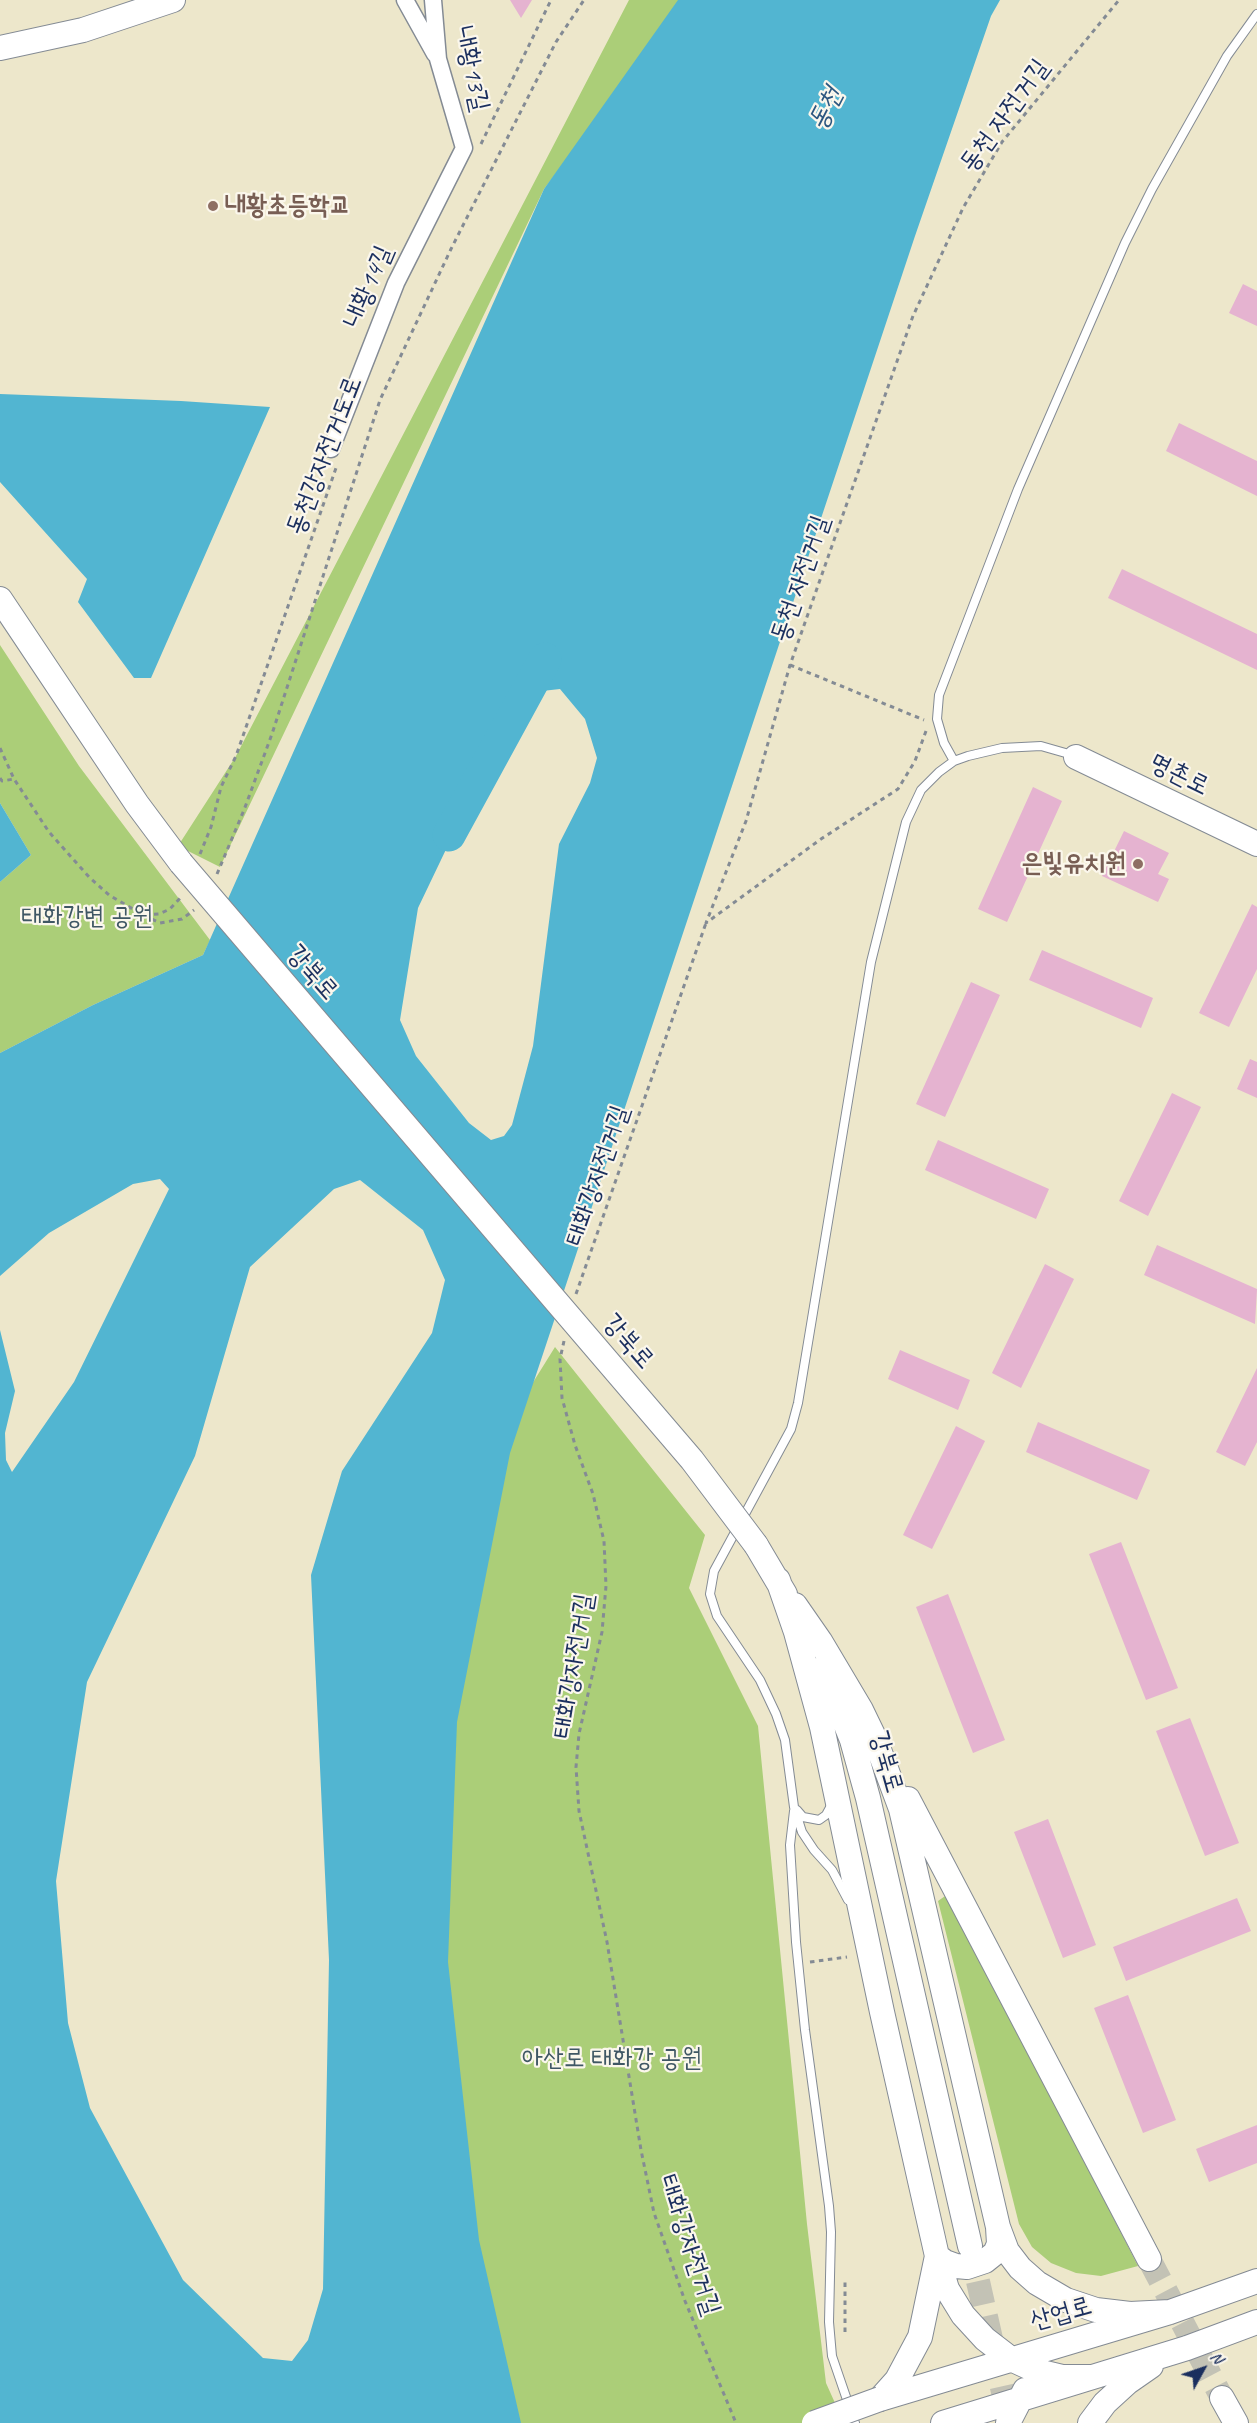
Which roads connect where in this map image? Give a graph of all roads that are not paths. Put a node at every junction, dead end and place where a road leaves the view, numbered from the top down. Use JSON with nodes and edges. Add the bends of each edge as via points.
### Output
{"nodes":[{"id":1,"x":173,"y":0,"type":"edge"},
{"id":2,"x":405,"y":0,"type":"edge"},
{"id":3,"x":433,"y":0,"type":"edge"},
{"id":4,"x":1257,"y":14,"type":"edge"},
{"id":5,"x":0,"y":48,"type":"edge"},
{"id":6,"x":438,"y":59,"type":"junction"},
{"id":7,"x":472,"y":147,"type":"joint"},
{"id":8,"x":334,"y":455,"type":"road end"},
{"id":9,"x":0,"y":599,"type":"edge"},
{"id":10,"x":1076,"y":757,"type":"joint"},
{"id":11,"x":954,"y":761,"type":"junction"},
{"id":12,"x":1257,"y":844,"type":"edge"},
{"id":13,"x":778,"y":1580,"type":"junction"},
{"id":14,"x":875,"y":1739,"type":"junction"},
{"id":15,"x":835,"y":1788,"type":"junction"},
{"id":16,"x":794,"y":1807,"type":"junction"},
{"id":17,"x":869,"y":1951,"type":"junction"},
{"id":18,"x":998,"y":2227,"type":"junction"},
{"id":19,"x":970,"y":2246,"type":"tunnel mouth"},
{"id":20,"x":937,"y":2256,"type":"junction"},
{"id":21,"x":1149,"y":2259,"type":"tunnel mouth"},
{"id":22,"x":1256,"y":2281,"type":"edge"},
{"id":23,"x":1170,"y":2312,"type":"junction"},
{"id":24,"x":1257,"y":2322,"type":"edge"},
{"id":25,"x":1081,"y":2338,"type":"junction"},
{"id":26,"x":1187,"y":2348,"type":"junction"},
{"id":27,"x":1011,"y":2359,"type":"junction"},
{"id":28,"x":1036,"y":2371,"type":"junction"},
{"id":29,"x":1092,"y":2377,"type":"junction"},
{"id":30,"x":1222,"y":2398,"type":"tunnel mouth"},
{"id":31,"x":879,"y":2399,"type":"junction"},
{"id":32,"x":1019,"y":2399,"type":"junction"},
{"id":33,"x":814,"y":2423,"type":"edge"},
{"id":34,"x":855,"y":2423,"type":"edge"},
{"id":35,"x":943,"y":2423,"type":"edge"},
{"id":36,"x":1008,"y":2423,"type":"edge"},
{"id":37,"x":1090,"y":2423,"type":"edge"},
{"id":38,"x":1236,"y":2423,"type":"edge"}],
"edges":[{"from":1,"to":5,"type":"main road","via":[[83,30]]},
{"from":2,"to":6,"type":"street"},
{"from":3,"to":6,"type":"street","name":"내황13길"},
{"from":4,"to":11,"type":"lane","via":[[1227,56],[1152,189],[1022,479],[939,695],[937,719]]},
{"from":6,"to":7,"type":"street","name":"내황13길"},
{"from":7,"to":8,"type":"street","name":"내황14길","via":[[396,283]]},
{"from":9,"to":13,"type":"main road","name":"강북로","bridge":true,"via":[[137,804],[190,861],[692,1460]]},
{"from":10,"to":11,"type":"lane","via":[[1041,746],[1002,747]]},
{"from":10,"to":12,"type":"main road","name":"명촌로"},
{"from":11,"to":16,"type":"lane","via":[[921,790],[906,822],[871,962],[791,1429],[714,1571],[710,1594],[717,1616],[776,1714],[785,1740]]},
{"from":13,"to":14,"type":"main road","via":[[843,1677]]},
{"from":13,"to":15,"type":"main road","via":[[810,1681]]},
{"from":13,"to":19,"type":"main road","name":"강북로","via":[[825,1672],[852,1740]]},
{"from":14,"to":18,"type":"main road","via":[[909,1840]]},
{"from":14,"to":21,"type":"main road"},
{"from":15,"to":16,"type":"lane","via":[[831,1808],[819,1820],[803,1817]]},
{"from":15,"to":17,"type":"main road"},
{"from":16,"to":17,"type":"lane","via":[[802,1832],[843,1888]]},
{"from":16,"to":34,"type":"lane","via":[[790,1845],[795,1931],[829,2206],[832,2356]]},
{"from":17,"to":20,"type":"main road"},
{"from":18,"to":20,"type":"main road","via":[[999,2244],[985,2261],[956,2266]]},
{"from":18,"to":23,"type":"main road","via":[[1007,2251],[1020,2268],[1066,2300],[1096,2310],[1130,2314]]},
{"from":20,"to":27,"type":"main road","via":[[948,2289],[963,2315]]},
{"from":20,"to":31,"type":"main road","via":[[920,2337],[897,2380]]},
{"from":22,"to":23,"type":"main road","name":"산업로"},
{"from":23,"to":25,"type":"main road","name":"산업로"},
{"from":24,"to":26,"type":"main road"},
{"from":25,"to":27,"type":"main road","name":"산업로"},
{"from":25,"to":28,"type":"main road"},
{"from":26,"to":29,"type":"main road"},
{"from":26,"to":37,"type":"main road","via":[[1128,2382]]},
{"from":27,"to":28,"type":"main road"},
{"from":27,"to":31,"type":"main road","name":"산업로"},
{"from":28,"to":29,"type":"main road","via":[[1062,2377]]},
{"from":28,"to":32,"type":"main road"},
{"from":29,"to":32,"type":"main road"},
{"from":30,"to":38,"type":"main road"},
{"from":31,"to":33,"type":"main road","name":"산업로","bridge":true},
{"from":32,"to":35,"type":"main road"},
{"from":32,"to":36,"type":"main road"}]}
